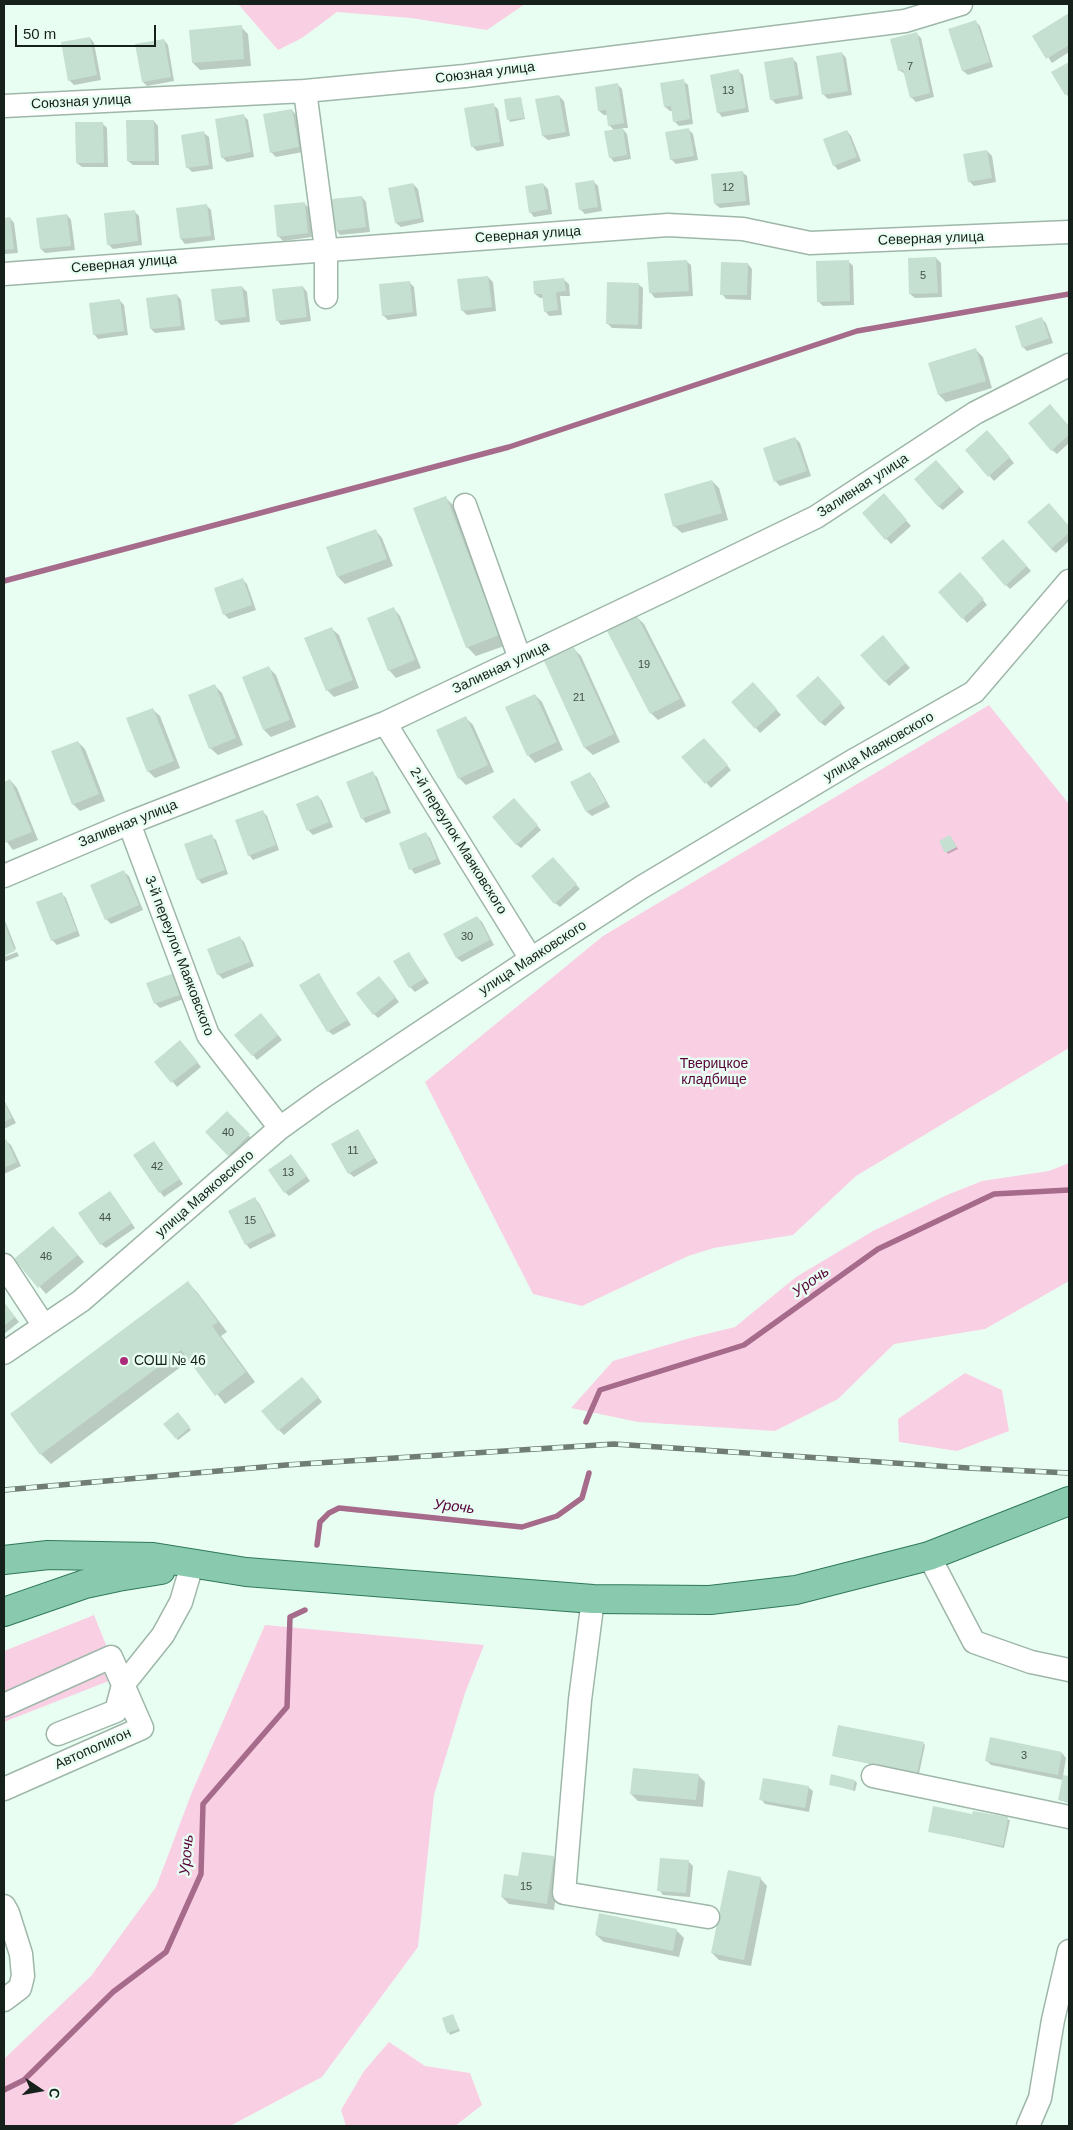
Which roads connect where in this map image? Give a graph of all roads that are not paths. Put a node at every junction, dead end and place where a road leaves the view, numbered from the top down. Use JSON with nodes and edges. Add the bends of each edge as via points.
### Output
{"nodes":[{"id":1,"x":961,"y":4,"type":"edge"},
{"id":2,"x":305,"y":91,"type":"junction"},
{"id":3,"x":4,"y":106,"type":"edge"},
{"id":4,"x":1061,"y":233,"type":"edge"},
{"id":5,"x":326,"y":248,"type":"junction"},
{"id":6,"x":4,"y":274,"type":"edge"},
{"id":7,"x":326,"y":297,"type":"dead end"},
{"id":8,"x":1069,"y":365,"type":"edge"},
{"id":9,"x":465,"y":505,"type":"dead end"},
{"id":10,"x":1069,"y":581,"type":"edge"},
{"id":11,"x":520,"y":659,"type":"junction"},
{"id":12,"x":385,"y":723,"type":"junction"},
{"id":13,"x":129,"y":823,"type":"junction"},
{"id":14,"x":4,"y":876,"type":"edge"},
{"id":15,"x":531,"y":959,"type":"junction"},
{"id":16,"x":280,"y":1128,"type":"junction"},
{"id":17,"x":4,"y":1266,"type":"edge"},
{"id":18,"x":44,"y":1326,"type":"junction"},
{"id":19,"x":4,"y":1353,"type":"edge"},
{"id":20,"x":1069,"y":1501,"type":"edge"},
{"id":21,"x":929,"y":1556,"type":"junction"},
{"id":22,"x":4,"y":1560,"type":"edge"},
{"id":23,"x":192,"y":1565,"type":"junction"},
{"id":24,"x":593,"y":1599,"type":"junction"},
{"id":25,"x":4,"y":1612,"type":"edge"},
{"id":26,"x":1069,"y":1670,"type":"edge"},
{"id":27,"x":123,"y":1684,"type":"junction"},
{"id":28,"x":4,"y":1705,"type":"edge"},
{"id":29,"x":58,"y":1734,"type":"dead end"},
{"id":30,"x":874,"y":1776,"type":"dead end"},
{"id":31,"x":4,"y":1789,"type":"edge"},
{"id":32,"x":1069,"y":1817,"type":"edge"},
{"id":33,"x":4,"y":1906,"type":"edge"},
{"id":34,"x":708,"y":1917,"type":"dead end"},
{"id":35,"x":1069,"y":1951,"type":"edge"},
{"id":36,"x":4,"y":2000,"type":"edge"},
{"id":37,"x":1061,"y":2020,"type":"edge"},
{"id":38,"x":1028,"y":2126,"type":"edge"}],
"edges":[{"from":1,"to":2,"type":"street","name":"Союзная улица","via":[[906,22],[465,76]]},
{"from":2,"to":3,"type":"street","name":"Союзная улица"},
{"from":2,"to":5,"type":"street"},
{"from":4,"to":5,"type":"street","name":"Северная улица","via":[[810,243],[743,229],[668,225]]},
{"from":5,"to":6,"type":"street","name":"Северная улица"},
{"from":5,"to":7,"type":"street"},
{"from":8,"to":11,"type":"street","name":"Заливная улица","via":[[976,413],[816,517]]},
{"from":9,"to":11,"type":"street"},
{"from":10,"to":15,"type":"street","name":"улица Маяковского","via":[[974,692],[642,887]]},
{"from":11,"to":12,"type":"street","name":"Заливная улица"},
{"from":12,"to":13,"type":"street","name":"Заливная улица"},
{"from":12,"to":15,"type":"street","name":"2-й переулок Маяковского"},
{"from":13,"to":14,"type":"street","name":"Заливная улица"},
{"from":13,"to":16,"type":"street","name":"3-й переулок Маяковского","via":[[208,1035]]},
{"from":15,"to":16,"type":"street","name":"улица Маяковского"},
{"from":16,"to":18,"type":"street","name":"улица Маяковского","via":[[82,1301]]},
{"from":17,"to":18,"type":"street"},
{"from":18,"to":19,"type":"street","name":"улица Маяковского"},
{"from":20,"to":21,"type":"main road"},
{"from":21,"to":24,"type":"main road","via":[[796,1590],[710,1600]]},
{"from":21,"to":26,"type":"street","via":[[974,1642],[1031,1662]]},
{"from":22,"to":23,"type":"main road","via":[[48,1555],[153,1557]]},
{"from":23,"to":24,"type":"main road"},
{"from":23,"to":25,"type":"main road","via":[[85,1584]]},
{"from":23,"to":27,"type":"street","via":[[181,1602],[163,1635]]},
{"from":24,"to":34,"type":"street","via":[[580,1700],[564,1892]]},
{"from":27,"to":28,"type":"street","name":"Автополигон","via":[[111,1657]]},
{"from":27,"to":29,"type":"street","via":[[116,1711]]},
{"from":27,"to":31,"type":"street","name":"Автополигон","via":[[142,1728]]},
{"from":30,"to":32,"type":"street"},
{"from":33,"to":36,"type":"street","via":[[21,1954],[23,1976],[20,1988]]},
{"from":35,"to":37,"type":"street"},
{"from":37,"to":38,"type":"street","via":[[1040,2098]]}]}
